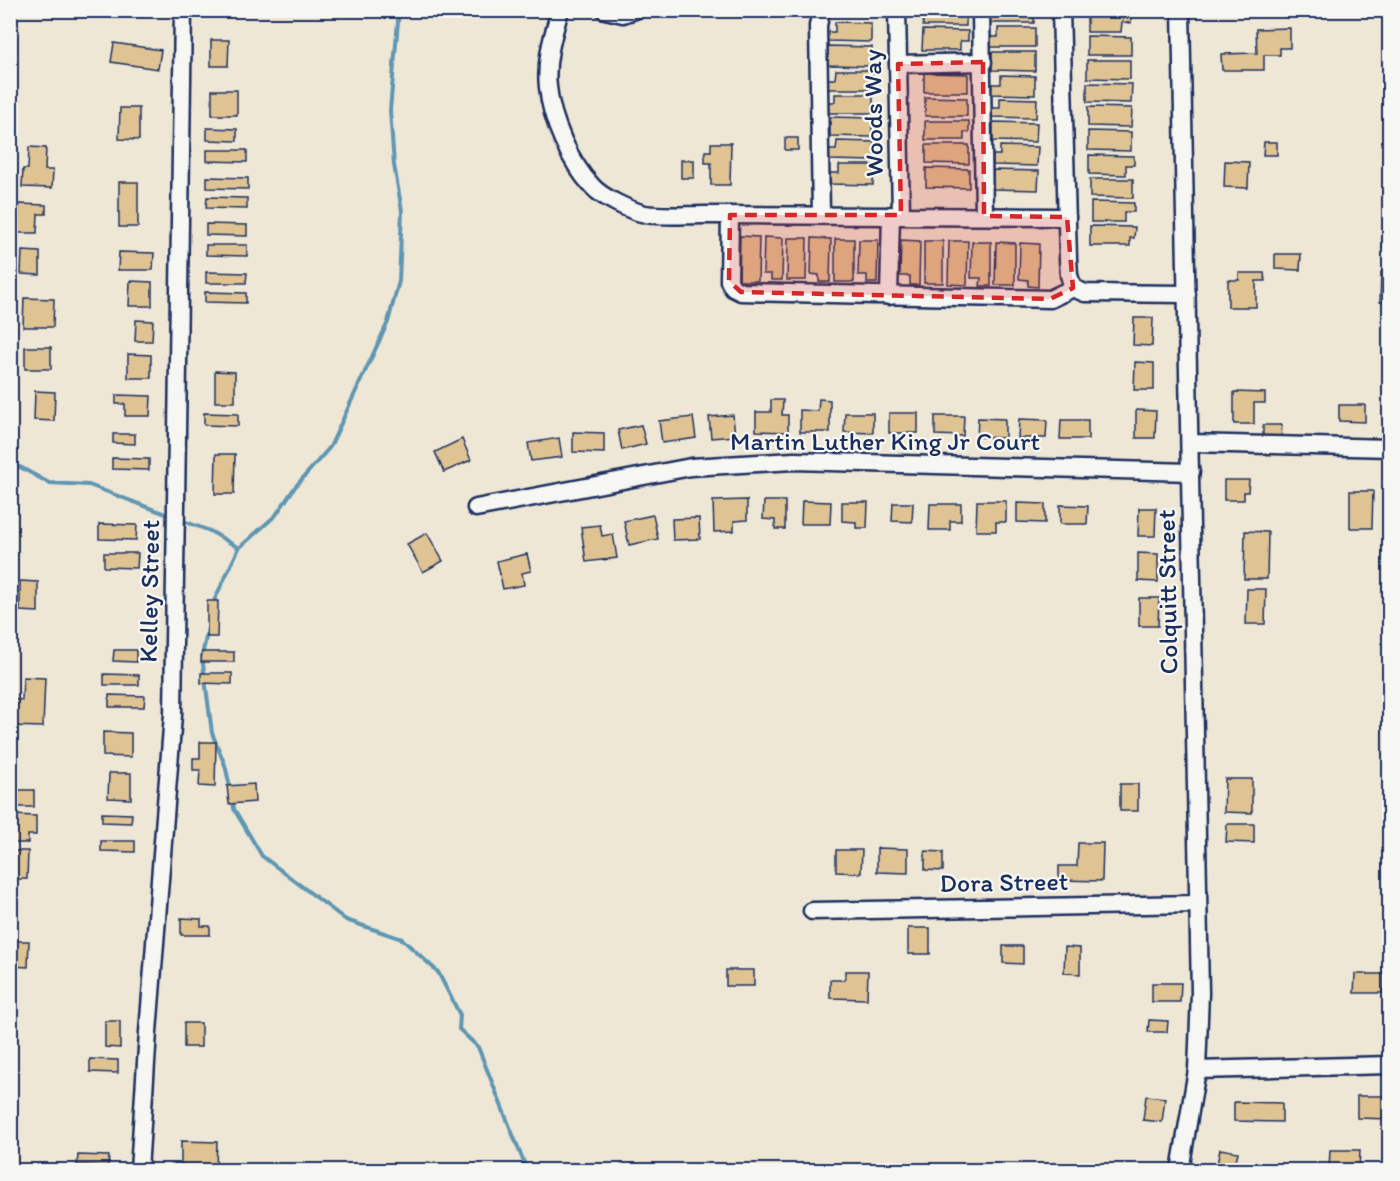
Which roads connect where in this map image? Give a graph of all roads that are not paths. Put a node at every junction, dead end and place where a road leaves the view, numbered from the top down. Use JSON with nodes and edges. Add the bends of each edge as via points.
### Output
{"nodes":[{"id":1,"x":183,"y":10,"type":"edge"},
{"id":2,"x":560,"y":10,"type":"edge"},
{"id":3,"x":605,"y":10,"type":"edge"},
{"id":4,"x":635,"y":10,"type":"edge"},
{"id":5,"x":821,"y":10,"type":"edge"},
{"id":6,"x":897,"y":10,"type":"edge"},
{"id":7,"x":981,"y":10,"type":"edge"},
{"id":8,"x":1061,"y":10,"type":"edge"},
{"id":9,"x":1181,"y":10,"type":"edge"},
{"id":10,"x":982,"y":62,"type":"junction"},
{"id":11,"x":898,"y":63,"type":"junction"},
{"id":12,"x":730,"y":215,"type":"junction"},
{"id":13,"x":821,"y":215,"type":"junction"},
{"id":14,"x":896,"y":215,"type":"junction"},
{"id":15,"x":984,"y":216,"type":"junction"},
{"id":16,"x":1067,"y":217,"type":"junction"},
{"id":17,"x":1073,"y":288,"type":"junction"},
{"id":18,"x":1186,"y":294,"type":"junction"},
{"id":19,"x":889,"y":296,"type":"junction"},
{"id":20,"x":1190,"y":443,"type":"junction"},
{"id":21,"x":1389,"y":448,"type":"edge"},
{"id":22,"x":1191,"y":472,"type":"junction"},
{"id":23,"x":476,"y":508,"type":"dead end"},
{"id":24,"x":1197,"y":904,"type":"junction"},
{"id":25,"x":812,"y":911,"type":"dead end"},
{"id":26,"x":1389,"y":1065,"type":"edge"},
{"id":27,"x":1197,"y":1070,"type":"junction"},
{"id":28,"x":139,"y":1170,"type":"edge"},
{"id":29,"x":1180,"y":1170,"type":"edge"}],
"edges":[{"from":1,"to":28,"type":"street","name":"Kelley Street","via":[[173,715]]},
{"from":2,"to":12,"type":"street","via":[[548,61],[548,88],[562,136],[575,164],[593,188],[644,214]]},
{"from":3,"to":4,"type":"street","via":[[623,14]]},
{"from":5,"to":13,"type":"street"},
{"from":6,"to":11,"type":"street","name":"Woods Way"},
{"from":7,"to":10,"type":"street"},
{"from":8,"to":16,"type":"street"},
{"from":9,"to":18,"type":"street","name":"Colquitt Street"},
{"from":10,"to":11,"type":"street"},
{"from":10,"to":15,"type":"street"},
{"from":11,"to":14,"type":"street","name":"Woods Way"},
{"from":12,"to":13,"type":"street"},
{"from":12,"to":19,"type":"street","via":[[729,282],[733,288],[741,292]]},
{"from":13,"to":14,"type":"street"},
{"from":14,"to":15,"type":"street"},
{"from":14,"to":19,"type":"street","name":"Woods Way"},
{"from":15,"to":16,"type":"street"},
{"from":16,"to":17,"type":"street"},
{"from":17,"to":18,"type":"street","via":[[1085,293]]},
{"from":17,"to":19,"type":"street","via":[[1050,300]]},
{"from":18,"to":20,"type":"street","name":"Colquitt Street"},
{"from":20,"to":21,"type":"street"},
{"from":20,"to":22,"type":"street","name":"Colquitt Street"},
{"from":22,"to":23,"type":"street","name":"Martin Luther King Jr Court","via":[[794,461],[691,467]]},
{"from":22,"to":24,"type":"street","name":"Colquitt Street"},
{"from":24,"to":25,"type":"street","name":"Dora Street"},
{"from":24,"to":27,"type":"street","name":"Colquitt Street"},
{"from":26,"to":27,"type":"street"},
{"from":27,"to":29,"type":"street","name":"Colquitt Street"}]}
